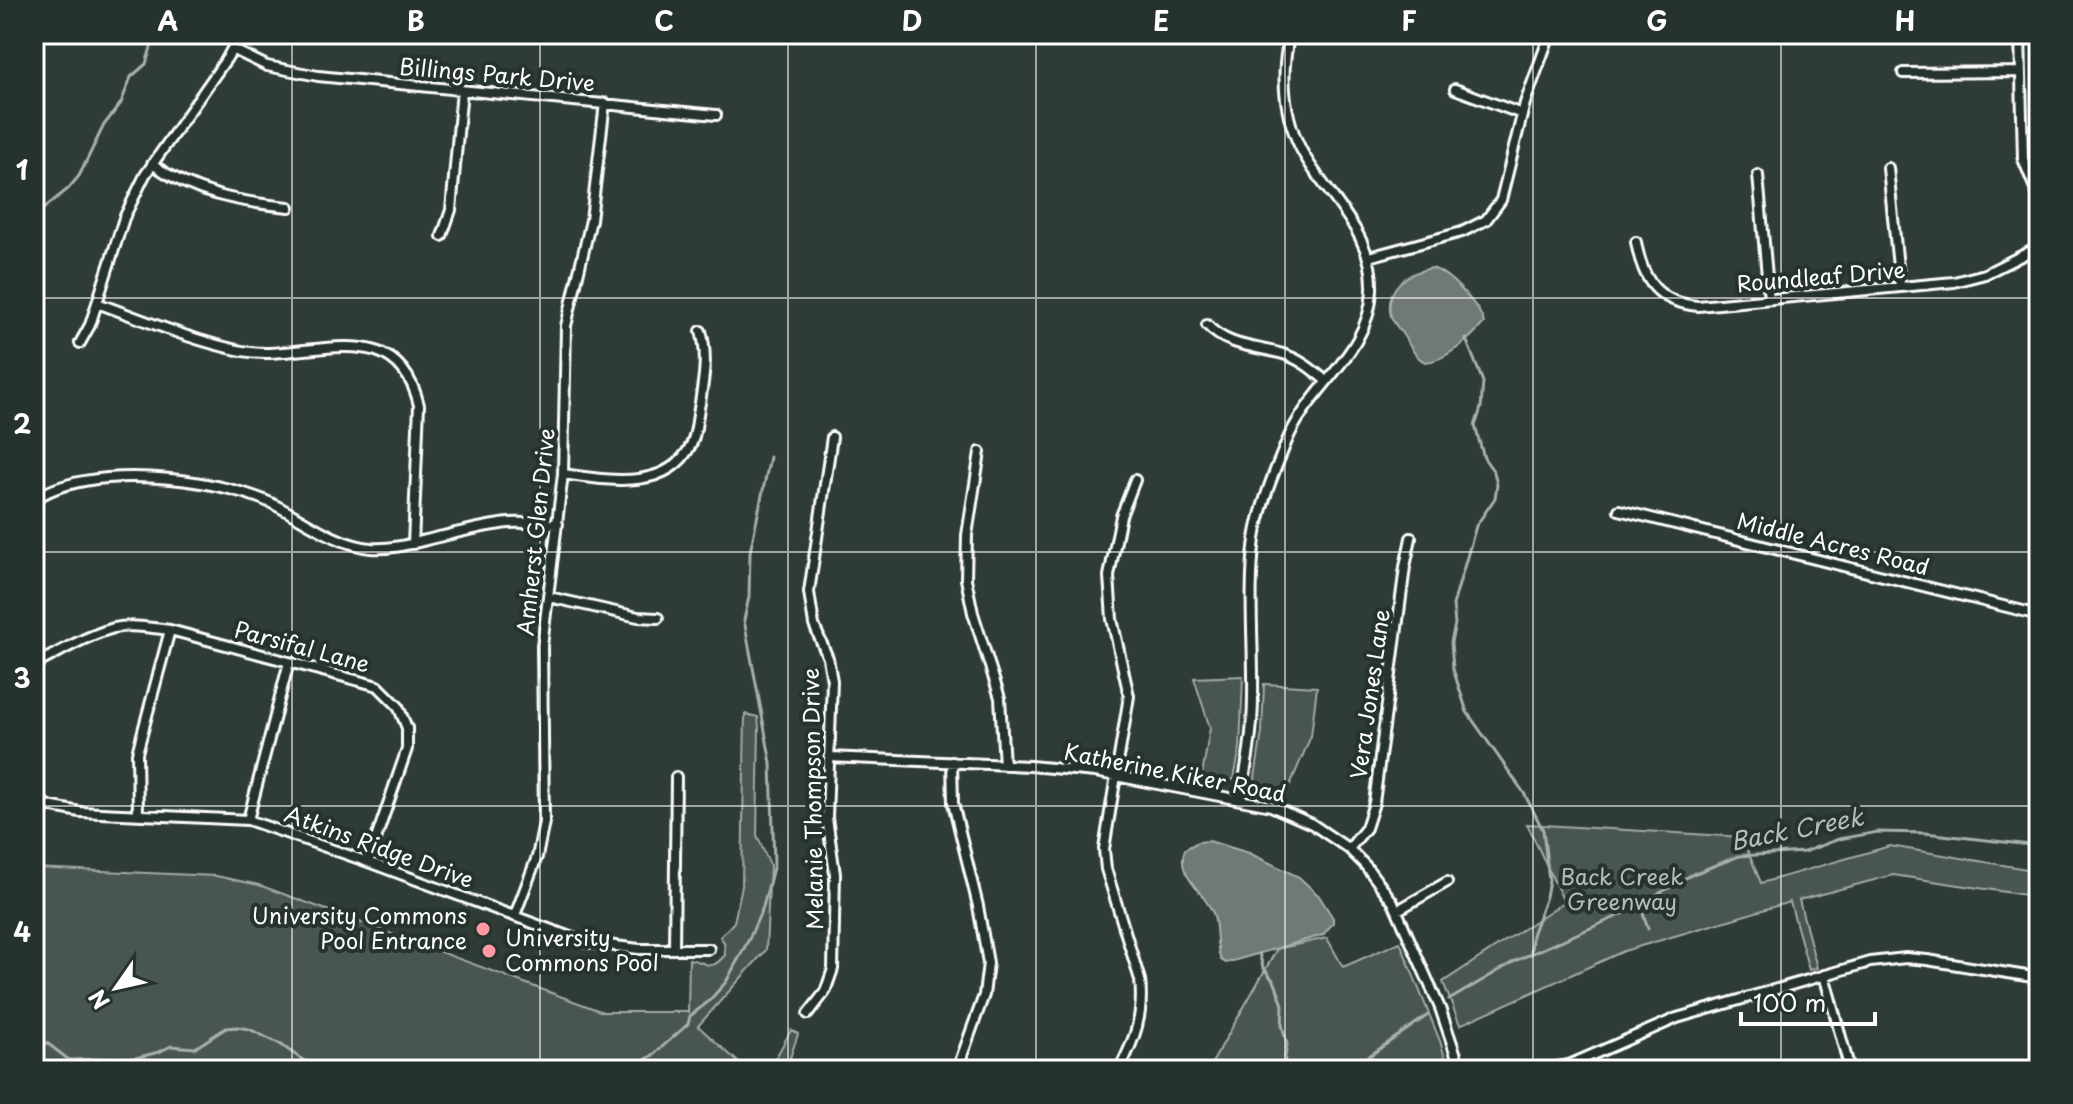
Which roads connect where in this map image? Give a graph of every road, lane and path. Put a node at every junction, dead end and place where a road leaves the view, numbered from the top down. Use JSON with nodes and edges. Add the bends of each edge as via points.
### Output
{"nodes":[{"id":1,"x":240,"y":34,"type":"edge"},
{"id":2,"x":1290,"y":34,"type":"edge"},
{"id":3,"x":1550,"y":34,"type":"edge"},
{"id":4,"x":2020,"y":34,"type":"edge"},
{"id":5,"x":232,"y":49,"type":"junction"},
{"id":6,"x":2020,"y":72,"type":"junction"},
{"id":7,"x":1903,"y":73,"type":"dead end"},
{"id":8,"x":1455,"y":89,"type":"dead end"},
{"id":9,"x":462,"y":90,"type":"junction"},
{"id":10,"x":605,"y":103,"type":"junction"},
{"id":11,"x":1522,"y":114,"type":"junction"},
{"id":12,"x":716,"y":115,"type":"dead end"},
{"id":13,"x":152,"y":164,"type":"junction"},
{"id":14,"x":1888,"y":168,"type":"dead end"},
{"id":15,"x":1758,"y":175,"type":"dead end"},
{"id":16,"x":2039,"y":198,"type":"edge"},
{"id":17,"x":289,"y":207,"type":"dead end"},
{"id":18,"x":442,"y":236,"type":"dead end"},
{"id":19,"x":1636,"y":242,"type":"dead end"},
{"id":20,"x":2039,"y":247,"type":"edge"},
{"id":21,"x":1369,"y":257,"type":"junction"},
{"id":22,"x":1900,"y":287,"type":"junction"},
{"id":23,"x":1769,"y":299,"type":"junction"},
{"id":24,"x":97,"y":303,"type":"junction"},
{"id":25,"x":1207,"y":325,"type":"dead end"},
{"id":26,"x":701,"y":331,"type":"dead end"},
{"id":27,"x":80,"y":343,"type":"dead end"},
{"id":28,"x":1326,"y":381,"type":"junction"},
{"id":29,"x":832,"y":437,"type":"dead end"},
{"id":30,"x":980,"y":452,"type":"dead end"},
{"id":31,"x":563,"y":474,"type":"junction"},
{"id":32,"x":1135,"y":480,"type":"dead end"},
{"id":33,"x":34,"y":500,"type":"edge"},
{"id":34,"x":1619,"y":510,"type":"dead end"},
{"id":35,"x":558,"y":524,"type":"junction"},
{"id":36,"x":1411,"y":538,"type":"dead end"},
{"id":37,"x":413,"y":544,"type":"junction"},
{"id":38,"x":549,"y":597,"type":"junction"},
{"id":39,"x":2039,"y":615,"type":"edge"},
{"id":40,"x":658,"y":618,"type":"dead end"},
{"id":41,"x":170,"y":630,"type":"junction"},
{"id":42,"x":289,"y":662,"type":"junction"},
{"id":43,"x":34,"y":665,"type":"edge"},
{"id":44,"x":829,"y":757,"type":"junction"},
{"id":45,"x":952,"y":762,"type":"junction"},
{"id":46,"x":1004,"y":765,"type":"junction"},
{"id":47,"x":1116,"y":776,"type":"junction"},
{"id":48,"x":676,"y":777,"type":"dead end"},
{"id":49,"x":34,"y":796,"type":"edge"},
{"id":50,"x":1240,"y":800,"type":"junction"},
{"id":51,"x":138,"y":813,"type":"junction"},
{"id":52,"x":248,"y":820,"type":"junction"},
{"id":53,"x":1349,"y":849,"type":"junction"},
{"id":54,"x":368,"y":862,"type":"junction"},
{"id":55,"x":1447,"y":882,"type":"dead end"},
{"id":56,"x":1398,"y":910,"type":"junction"},
{"id":57,"x":515,"y":915,"type":"junction"},
{"id":58,"x":674,"y":949,"type":"junction"},
{"id":59,"x":709,"y":949,"type":"dead end"},
{"id":60,"x":1824,"y":975,"type":"junction"},
{"id":61,"x":2039,"y":978,"type":"edge"},
{"id":62,"x":808,"y":1014,"type":"dead end"},
{"id":63,"x":1551,"y":1068,"type":"edge"},
{"id":64,"x":957,"y":1070,"type":"edge"},
{"id":65,"x":1119,"y":1070,"type":"edge"},
{"id":66,"x":1461,"y":1070,"type":"edge"},
{"id":67,"x":1850,"y":1070,"type":"edge"}],
"edges":[{"from":1,"to":5,"type":"street"},
{"from":2,"to":21,"type":"street","via":[[1285,96],[1296,138]]},
{"from":3,"to":11,"type":"street"},
{"from":4,"to":6,"type":"street"},
{"from":5,"to":9,"type":"street","name":"Billings Park Drive","via":[[281,71]]},
{"from":5,"to":13,"type":"street"},
{"from":6,"to":7,"type":"street"},
{"from":6,"to":16,"type":"street","via":[[2023,159]]},
{"from":8,"to":11,"type":"street"},
{"from":9,"to":10,"type":"street","name":"Billings Park Drive"},
{"from":9,"to":18,"type":"street","via":[[451,210]]},
{"from":10,"to":12,"type":"street","name":"Billings Park Drive"},
{"from":10,"to":31,"type":"street","name":"Amherst Glen Drive","via":[[591,220],[566,326]]},
{"from":11,"to":21,"type":"street","via":[[1506,188],[1490,216],[1462,232]]},
{"from":13,"to":17,"type":"street","via":[[200,191]]},
{"from":13,"to":24,"type":"street","via":[[124,218]]},
{"from":14,"to":22,"type":"street"},
{"from":15,"to":23,"type":"street"},
{"from":19,"to":23,"type":"street","name":"Roundleaf Drive","via":[[1645,276],[1657,291],[1676,301],[1698,306]]},
{"from":20,"to":22,"type":"street","name":"Roundleaf Drive","via":[[1985,274]]},
{"from":21,"to":28,"type":"street","via":[[1367,320],[1353,348]]},
{"from":22,"to":23,"type":"street","name":"Roundleaf Drive"},
{"from":24,"to":27,"type":"street"},
{"from":24,"to":37,"type":"street","via":[[245,351],[357,345],[382,352],[403,368],[419,405]]},
{"from":25,"to":28,"type":"street","via":[[1228,341],[1297,359]]},
{"from":26,"to":31,"type":"street","via":[[707,350],[701,397],[693,442],[681,461],[646,479]]},
{"from":28,"to":50,"type":"street","via":[[1287,441],[1255,538],[1253,715]]},
{"from":29,"to":44,"type":"street","name":"Melanie Thompson Drive","via":[[809,587],[814,625],[831,667]]},
{"from":30,"to":46,"type":"street","via":[[966,579],[1000,698]]},
{"from":31,"to":35,"type":"street","name":"Amherst Glen Drive"},
{"from":32,"to":47,"type":"street","via":[[1121,516],[1109,576],[1112,619],[1129,696]]},
{"from":33,"to":37,"type":"street","via":[[81,481],[145,477],[213,484],[246,493],[347,543],[371,548]]},
{"from":34,"to":39,"type":"street","name":"Middle Acres Road"},
{"from":35,"to":37,"type":"street","via":[[508,523]]},
{"from":35,"to":38,"type":"street","name":"Amherst Glen Drive"},
{"from":36,"to":53,"type":"street","name":"Vera Jones Lane","via":[[1374,803],[1366,828]]},
{"from":38,"to":40,"type":"street"},
{"from":38,"to":57,"type":"street","name":"Amherst Glen Drive","via":[[542,646],[544,822]]},
{"from":41,"to":42,"type":"street","name":"Parsifal Lane"},
{"from":41,"to":43,"type":"street","name":"Parsifal Lane","via":[[116,627]]},
{"from":41,"to":51,"type":"street","via":[[137,753]]},
{"from":42,"to":52,"type":"street"},
{"from":42,"to":54,"type":"street","name":"Parsifal Lane","via":[[378,686],[398,706],[407,728],[407,749]]},
{"from":44,"to":45,"type":"street","name":"Katherine Kiker Road"},
{"from":44,"to":62,"type":"street","name":"Melanie Thompson Drive","via":[[827,818],[836,894],[833,969],[825,992]]},
{"from":45,"to":46,"type":"street","name":"Katherine Kiker Road"},
{"from":45,"to":64,"type":"street","via":[[953,803],[988,963],[984,995]]},
{"from":46,"to":47,"type":"street","name":"Katherine Kiker Road"},
{"from":47,"to":50,"type":"street","name":"Katherine Kiker Road"},
{"from":47,"to":65,"type":"street","via":[[1105,864],[1142,996],[1137,1033]]},
{"from":48,"to":58,"type":"street"},
{"from":49,"to":51,"type":"street","name":"Atkins Ridge Drive","via":[[48,806],[80,812]]},
{"from":50,"to":53,"type":"street","name":"Katherine Kiker Road","via":[[1290,813]]},
{"from":51,"to":52,"type":"street","name":"Atkins Ridge Drive"},
{"from":52,"to":54,"type":"street","name":"Atkins Ridge Drive"},
{"from":53,"to":56,"type":"street","name":"Katherine Kiker Road"},
{"from":54,"to":57,"type":"street","name":"Atkins Ridge Drive"},
{"from":55,"to":56,"type":"street"},
{"from":56,"to":66,"type":"street","name":"Katherine Kiker Road"},
{"from":57,"to":58,"type":"street","name":"Atkins Ridge Drive","via":[[584,942]]},
{"from":58,"to":59,"type":"street","name":"Atkins Ridge Drive"},
{"from":60,"to":61,"type":"street","via":[[1906,958]]},
{"from":60,"to":63,"type":"street","via":[[1677,1018]]},
{"from":60,"to":67,"type":"street"}]}
